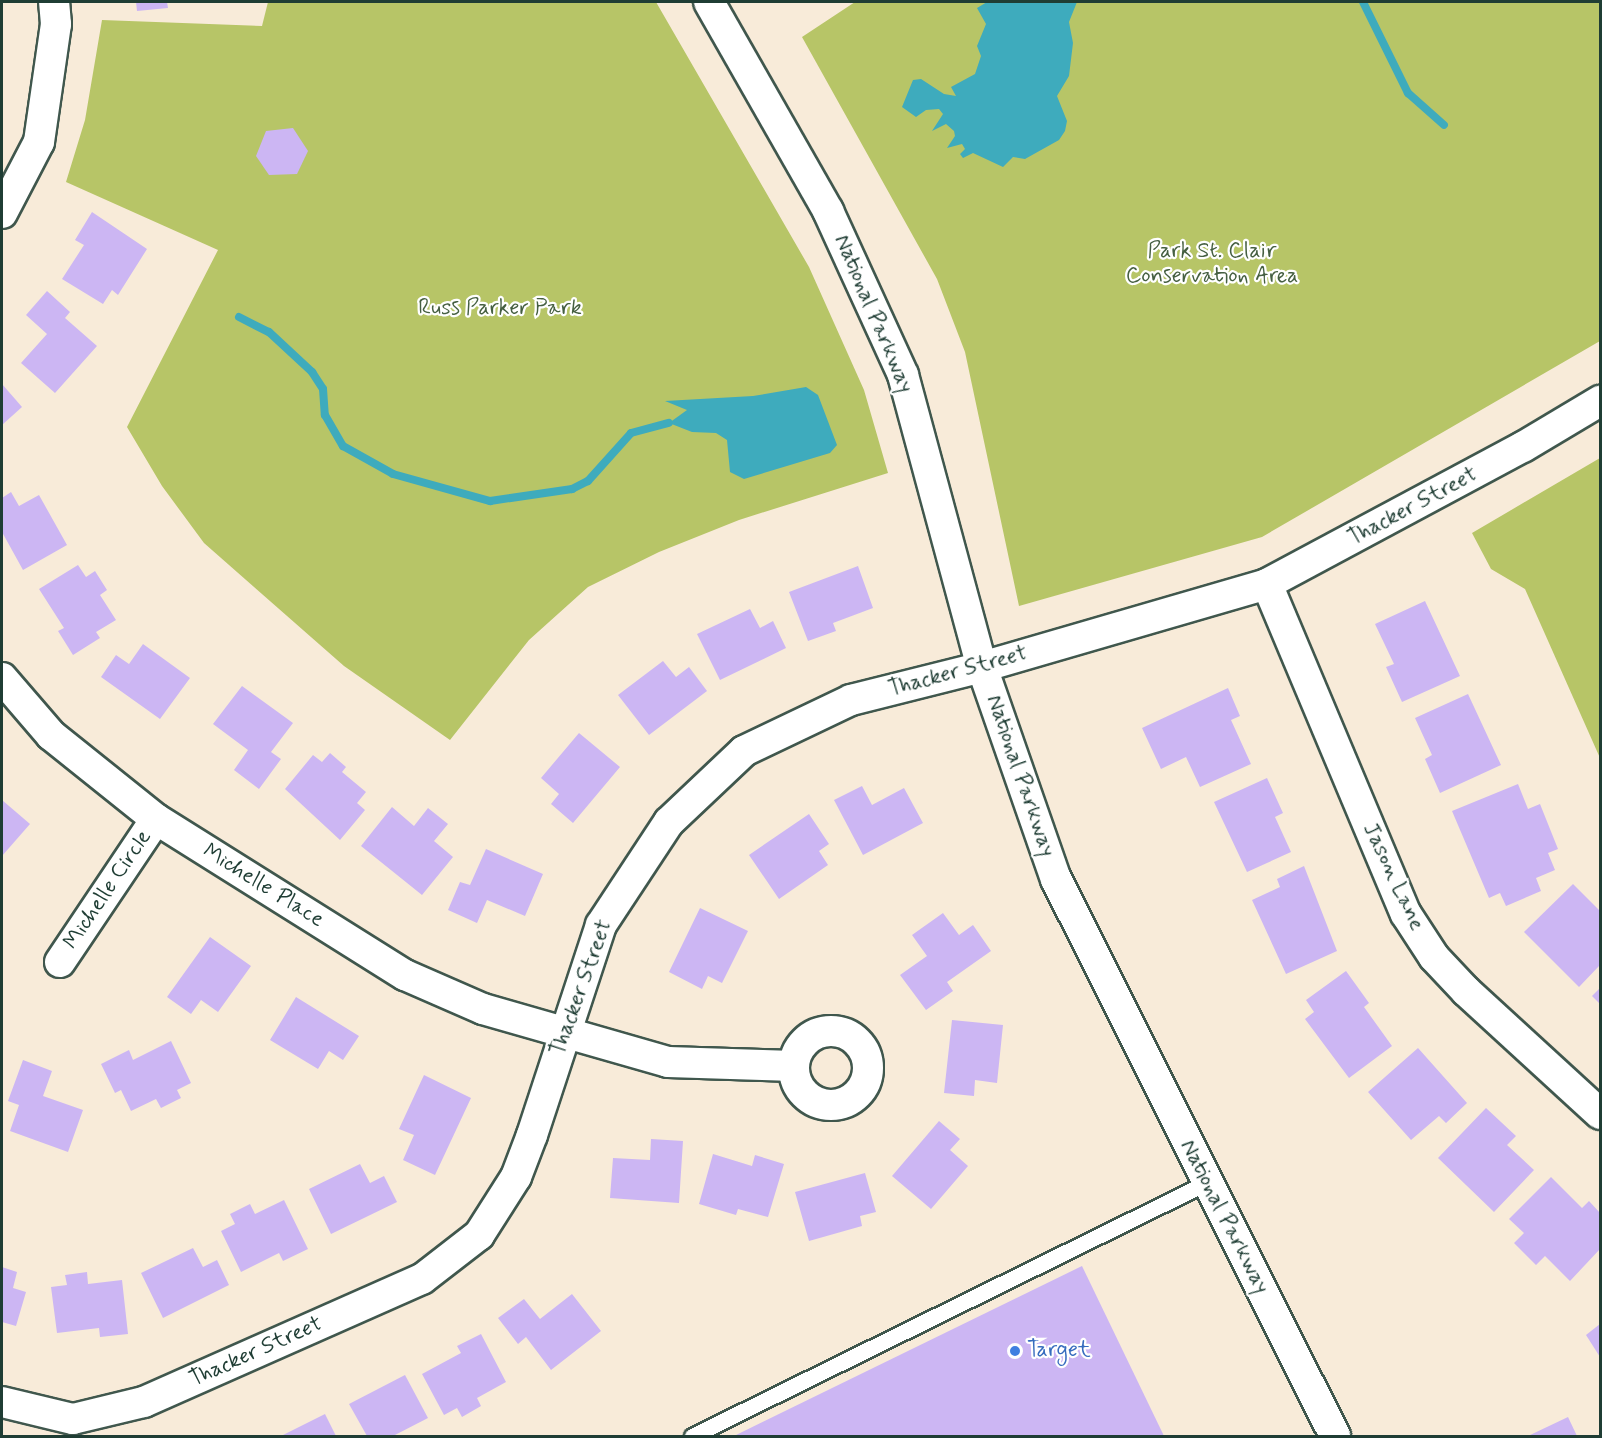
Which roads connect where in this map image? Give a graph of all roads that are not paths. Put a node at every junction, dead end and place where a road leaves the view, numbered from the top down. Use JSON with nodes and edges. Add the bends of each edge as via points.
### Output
{"nodes":[{"id":1,"x":54,"y":2,"type":"edge"},
{"id":2,"x":709,"y":2,"type":"edge"},
{"id":3,"x":2,"y":213,"type":"edge"},
{"id":4,"x":1600,"y":401,"type":"edge"},
{"id":5,"x":1267,"y":584,"type":"junction"},
{"id":6,"x":982,"y":667,"type":"junction"},
{"id":7,"x":2,"y":678,"type":"edge"},
{"id":8,"x":156,"y":819,"type":"junction"},
{"id":9,"x":60,"y":962,"type":"dead end"},
{"id":10,"x":564,"y":1033,"type":"junction"},
{"id":11,"x":794,"y":1066,"type":"dead end"},
{"id":12,"x":1600,"y":1114,"type":"edge"},
{"id":13,"x":1206,"y":1183,"type":"junction"},
{"id":14,"x":2,"y":1402,"type":"edge"},
{"id":15,"x":692,"y":1437,"type":"edge"},
{"id":16,"x":1335,"y":1437,"type":"edge"}],
"edges":[{"from":1,"to":3,"type":"street","via":[[56,24],[39,142]]},
{"from":2,"to":6,"type":"street","name":"National Parkway","via":[[828,211],[903,375]]},
{"from":4,"to":5,"type":"street","name":"Thacker Street","via":[[1523,447]]},
{"from":5,"to":6,"type":"street","name":"Thacker Street"},
{"from":5,"to":12,"type":"street","name":"Jason Lane","via":[[1406,914],[1434,957],[1466,991]]},
{"from":6,"to":10,"type":"street","name":"Thacker Street","via":[[851,700],[744,751],[669,822],[601,925]]},
{"from":6,"to":13,"type":"street","name":"National Parkway","via":[[1056,879]]},
{"from":7,"to":8,"type":"street","name":"Michelle Place","via":[[51,735]]},
{"from":8,"to":9,"type":"street","name":"Michelle Circle"},
{"from":8,"to":10,"type":"street","name":"Michelle Place","via":[[405,975],[483,1009]]},
{"from":10,"to":11,"type":"street","name":"Michelle Place","via":[[668,1062]]},
{"from":10,"to":14,"type":"street","name":"Thacker Street","via":[[516,1176],[479,1235],[422,1279],[144,1402],[73,1419]]},
{"from":13,"to":15,"type":"lane"},
{"from":13,"to":16,"type":"street","name":"National Parkway"}]}
